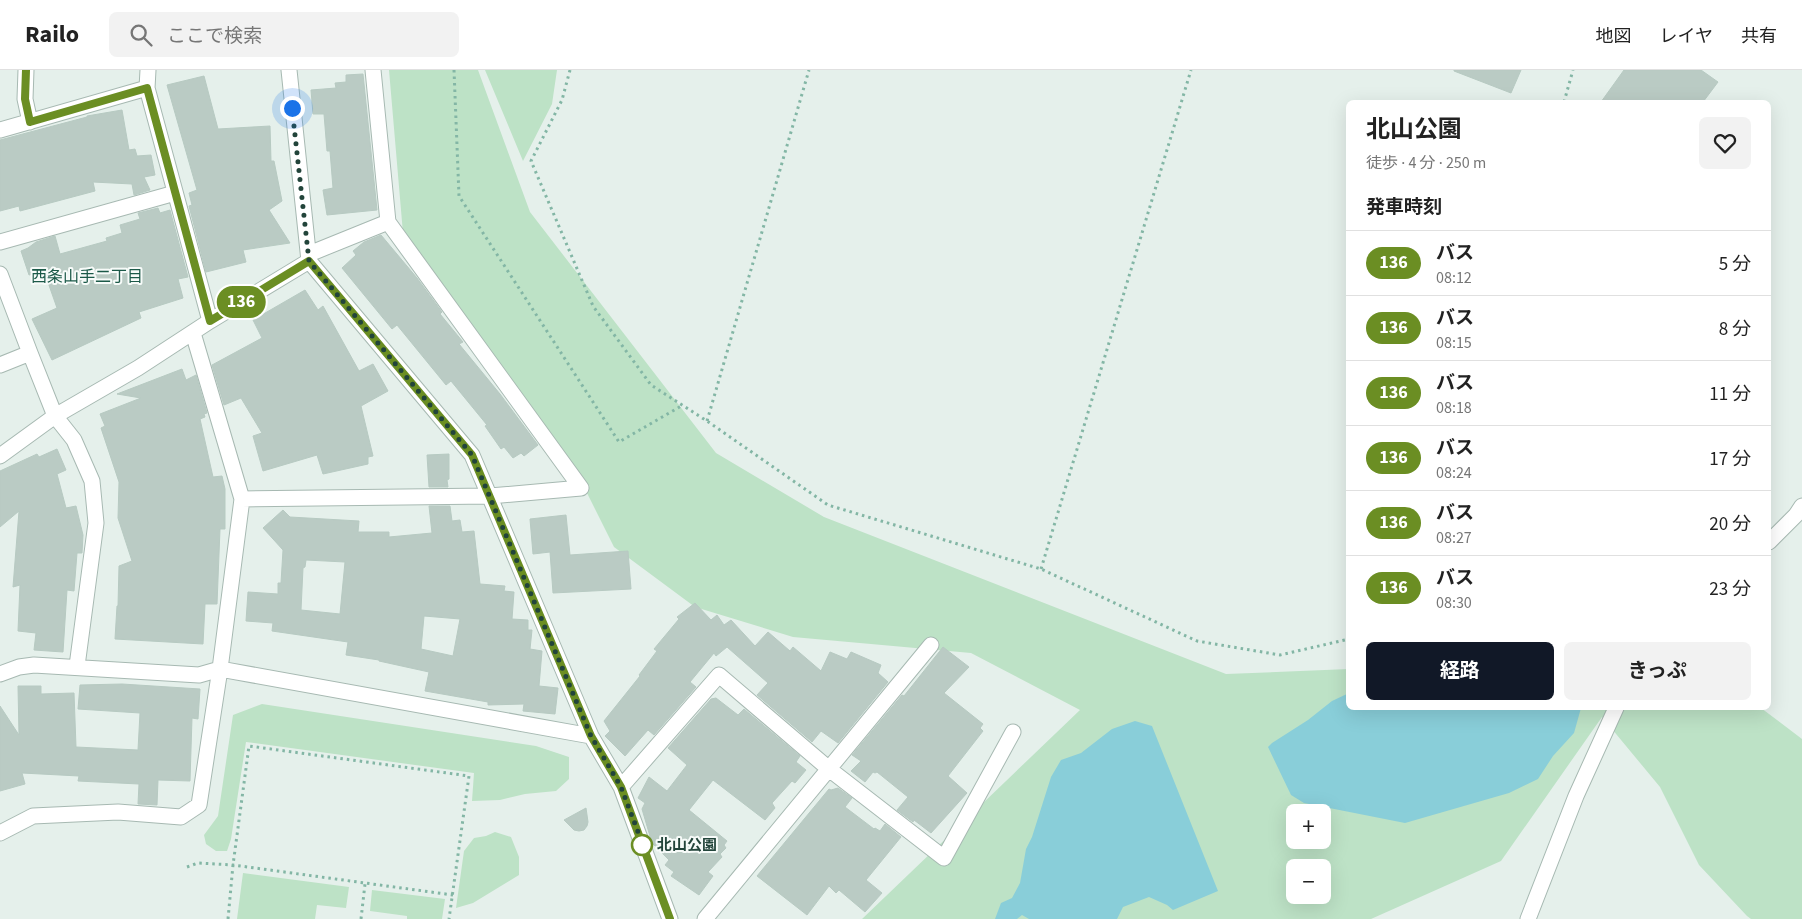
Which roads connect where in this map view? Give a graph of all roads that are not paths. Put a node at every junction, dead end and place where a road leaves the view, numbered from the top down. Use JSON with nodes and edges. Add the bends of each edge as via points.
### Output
{"nodes":[{"id":1,"x":26,"y":70,"type":"edge"},
{"id":2,"x":148,"y":70,"type":"edge"},
{"id":3,"x":289,"y":70,"type":"edge"},
{"id":4,"x":373,"y":70,"type":"edge"},
{"id":5,"x":147,"y":88,"type":"junction"},
{"id":6,"x":30,"y":122,"type":"junction"},
{"id":7,"x":0,"y":130,"type":"edge"},
{"id":8,"x":175,"y":193,"type":"junction"},
{"id":9,"x":388,"y":222,"type":"junction"},
{"id":10,"x":0,"y":242,"type":"edge"},
{"id":11,"x":309,"y":257,"type":"junction"},
{"id":12,"x":0,"y":274,"type":"edge"},
{"id":13,"x":210,"y":321,"type":"junction"},
{"id":14,"x":193,"y":333,"type":"junction"},
{"id":15,"x":30,"y":353,"type":"junction"},
{"id":16,"x":0,"y":366,"type":"edge"},
{"id":17,"x":55,"y":416,"type":"junction"},
{"id":18,"x":0,"y":456,"type":"edge"},
{"id":19,"x":490,"y":496,"type":"junction"},
{"id":20,"x":242,"y":500,"type":"junction"},
{"id":21,"x":1802,"y":506,"type":"edge"},
{"id":22,"x":1771,"y":540,"type":"edge"},
{"id":23,"x":931,"y":645,"type":"dead end"},
{"id":24,"x":77,"y":666,"type":"junction"},
{"id":25,"x":220,"y":669,"type":"junction"},
{"id":26,"x":0,"y":674,"type":"edge"},
{"id":27,"x":1615,"y":710,"type":"edge"},
{"id":28,"x":1013,"y":732,"type":"dead end"},
{"id":29,"x":591,"y":736,"type":"junction"},
{"id":30,"x":829,"y":769,"type":"junction"},
{"id":31,"x":621,"y":787,"type":"junction"},
{"id":32,"x":0,"y":833,"type":"edge"},
{"id":33,"x":670,"y":919,"type":"edge"},
{"id":34,"x":705,"y":919,"type":"edge"},
{"id":35,"x":1528,"y":919,"type":"edge"}],
"edges":[{"from":1,"to":6,"type":"street","via":[[25,99]]},
{"from":2,"to":5,"type":"street"},
{"from":3,"to":11,"type":"street"},
{"from":4,"to":9,"type":"street"},
{"from":5,"to":6,"type":"street"},
{"from":5,"to":8,"type":"street"},
{"from":6,"to":7,"type":"street"},
{"from":8,"to":10,"type":"street"},
{"from":8,"to":13,"type":"street"},
{"from":9,"to":11,"type":"street"},
{"from":9,"to":19,"type":"street","via":[[581,488]]},
{"from":11,"to":13,"type":"street"},
{"from":11,"to":19,"type":"street","via":[[472,455]]},
{"from":12,"to":15,"type":"street"},
{"from":13,"to":14,"type":"street"},
{"from":14,"to":17,"type":"street"},
{"from":14,"to":20,"type":"street"},
{"from":15,"to":16,"type":"street"},
{"from":15,"to":17,"type":"street"},
{"from":17,"to":18,"type":"street"},
{"from":17,"to":24,"type":"street","via":[[74,440],[92,481],[96,523]]},
{"from":19,"to":20,"type":"street"},
{"from":19,"to":29,"type":"street"},
{"from":20,"to":25,"type":"street"},
{"from":21,"to":22,"type":"street"},
{"from":23,"to":30,"type":"street"},
{"from":24,"to":25,"type":"street","via":[[199,675]]},
{"from":24,"to":26,"type":"street","via":[[34,665]]},
{"from":25,"to":29,"type":"street"},
{"from":25,"to":32,"type":"street","via":[[199,805],[181,816],[118,812],[33,816]]},
{"from":27,"to":35,"type":"street","via":[[1576,796]]},
{"from":28,"to":30,"type":"street","via":[[944,858]]},
{"from":29,"to":31,"type":"street"},
{"from":30,"to":31,"type":"street","via":[[719,674]]},
{"from":30,"to":34,"type":"street"},
{"from":31,"to":33,"type":"street"}]}
